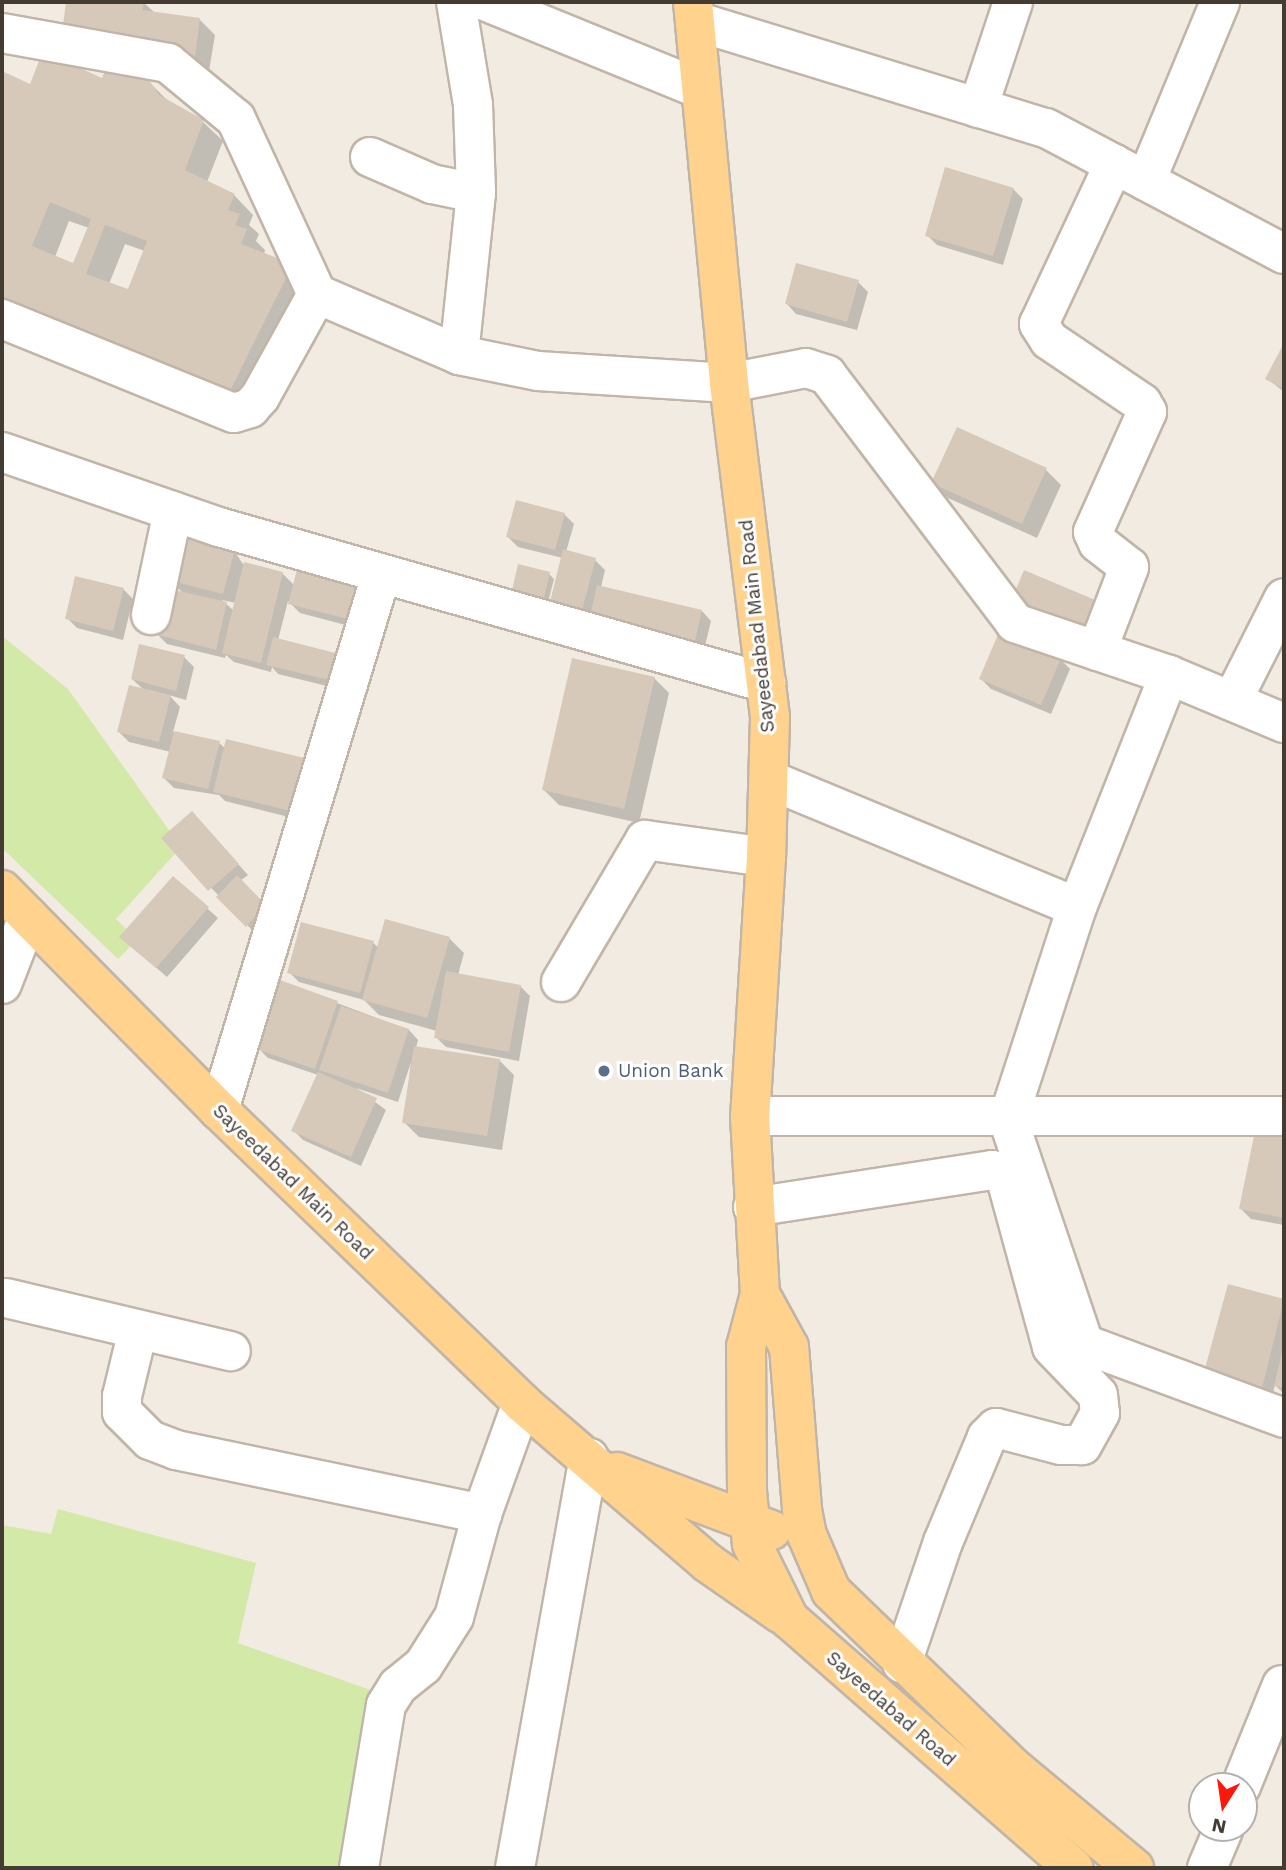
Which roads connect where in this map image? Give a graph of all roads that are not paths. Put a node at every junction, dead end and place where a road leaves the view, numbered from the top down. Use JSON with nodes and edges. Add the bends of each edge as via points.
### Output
{"nodes":[{"id":1,"x":456,"y":2,"type":"edge"},
{"id":2,"x":487,"y":2,"type":"edge"},
{"id":3,"x":1013,"y":2,"type":"edge"},
{"id":4,"x":1220,"y":2,"type":"edge"},
{"id":5,"x":694,"y":12,"type":"edge"},
{"id":6,"x":2,"y":33,"type":"edge"},
{"id":7,"x":700,"y":89,"type":"junction"},
{"id":8,"x":978,"y":108,"type":"junction"},
{"id":9,"x":370,"y":157,"type":"dead end"},
{"id":10,"x":1130,"y":172,"type":"junction"},
{"id":11,"x":476,"y":193,"type":"junction"},
{"id":12,"x":1284,"y":254,"type":"edge"},
{"id":13,"x":317,"y":294,"type":"junction"},
{"id":14,"x":2,"y":319,"type":"edge"},
{"id":15,"x":459,"y":355,"type":"junction"},
{"id":16,"x":729,"y":383,"type":"junction"},
{"id":17,"x":2,"y":452,"type":"edge"},
{"id":18,"x":173,"y":511,"type":"junction"},
{"id":19,"x":381,"y":575,"type":"junction"},
{"id":20,"x":1284,"y":598,"type":"edge"},
{"id":21,"x":151,"y":615,"type":"dead end"},
{"id":22,"x":1097,"y":651,"type":"junction"},
{"id":23,"x":1169,"y":675,"type":"junction"},
{"id":24,"x":766,"y":683,"type":"junction"},
{"id":25,"x":1232,"y":701,"type":"junction"},
{"id":26,"x":1284,"y":723,"type":"edge"},
{"id":27,"x":770,"y":780,"type":"junction"},
{"id":28,"x":766,"y":857,"type":"junction"},
{"id":29,"x":2,"y":890,"type":"edge"},
{"id":30,"x":1077,"y":907,"type":"junction"},
{"id":31,"x":28,"y":917,"type":"junction"},
{"id":32,"x":561,"y":982,"type":"dead end"},
{"id":33,"x":2,"y":984,"type":"edge"},
{"id":34,"x":219,"y":1110,"type":"junction"},
{"id":35,"x":750,"y":1116,"type":"junction"},
{"id":36,"x":1284,"y":1116,"type":"edge"},
{"id":37,"x":1008,"y":1119,"type":"junction"},
{"id":38,"x":753,"y":1207,"type":"junction"},
{"id":39,"x":760,"y":1294,"type":"junction"},
{"id":40,"x":6,"y":1298,"type":"dead end"},
{"id":41,"x":138,"y":1330,"type":"junction"},
{"id":42,"x":231,"y":1352,"type":"dead end"},
{"id":43,"x":522,"y":1403,"type":"junction"},
{"id":44,"x":1284,"y":1418,"type":"edge"},
{"id":45,"x":592,"y":1460,"type":"junction"},
{"id":46,"x":482,"y":1514,"type":"junction"},
{"id":47,"x":748,"y":1522,"type":"junction"},
{"id":48,"x":807,"y":1535,"type":"junction"},
{"id":49,"x":708,"y":1563,"type":"junction"},
{"id":50,"x":760,"y":1566,"type":"junction"},
{"id":51,"x":831,"y":1591,"type":"junction"},
{"id":52,"x":789,"y":1619,"type":"junction"},
{"id":53,"x":902,"y":1663,"type":"junction"},
{"id":54,"x":1282,"y":1685,"type":"dead end"},
{"id":55,"x":1247,"y":1772,"type":"edge"},
{"id":56,"x":1218,"y":1842,"type":"edge"},
{"id":57,"x":359,"y":1868,"type":"edge"},
{"id":58,"x":515,"y":1868,"type":"edge"},
{"id":59,"x":1073,"y":1868,"type":"edge"},
{"id":60,"x":1134,"y":1868,"type":"edge"},
{"id":61,"x":1207,"y":1868,"type":"edge"}],
"edges":[{"from":1,"to":11,"type":"street","via":[[473,104]]},
{"from":2,"to":7,"type":"street"},
{"from":3,"to":8,"type":"street"},
{"from":4,"to":10,"type":"street"},
{"from":5,"to":7,"type":"main road","name":"Sayeedabad Main Road"},
{"from":5,"to":8,"type":"street"},
{"from":6,"to":13,"type":"street","via":[[168,63],[193,81],[236,119]]},
{"from":7,"to":16,"type":"main road","name":"Sayeedabad Main Road"},
{"from":8,"to":10,"type":"street","via":[[1046,128]]},
{"from":9,"to":11,"type":"street","via":[[432,184]]},
{"from":10,"to":12,"type":"street"},
{"from":10,"to":22,"type":"street","via":[[1040,324],[1048,340],[1143,404],[1147,412],[1093,532],[1098,543],[1129,567]]},
{"from":11,"to":15,"type":"street"},
{"from":13,"to":14,"type":"street","via":[[260,397],[250,408],[234,413]]},
{"from":13,"to":15,"type":"street"},
{"from":15,"to":16,"type":"street","via":[[538,371]]},
{"from":16,"to":22,"type":"street","via":[[806,368],[827,375],[1016,623]]},
{"from":16,"to":24,"type":"main road","name":"Sayeedabad Main Road"},
{"from":17,"to":18,"type":"street"},
{"from":18,"to":19,"type":"street"},
{"from":18,"to":21,"type":"street"},
{"from":19,"to":24,"type":"street"},
{"from":19,"to":34,"type":"street"},
{"from":20,"to":25,"type":"street"},
{"from":22,"to":23,"type":"street"},
{"from":23,"to":25,"type":"street"},
{"from":23,"to":30,"type":"street"},
{"from":24,"to":27,"type":"main road","name":"Sayeedabad Main Road"},
{"from":25,"to":26,"type":"street"},
{"from":27,"to":28,"type":"main road","name":"Sayeedabad Main Road"},
{"from":27,"to":30,"type":"street"},
{"from":28,"to":32,"type":"street","via":[[645,840]]},
{"from":28,"to":35,"type":"main road","name":"Sayeedabad Main Road"},
{"from":29,"to":31,"type":"main road","name":"Sayeedabad Main Road"},
{"from":30,"to":37,"type":"street"},
{"from":31,"to":33,"type":"street"},
{"from":31,"to":34,"type":"main road","name":"Sayeedabad Main Road"},
{"from":34,"to":43,"type":"main road","name":"Sayeedabad Main Road"},
{"from":35,"to":37,"type":"street"},
{"from":35,"to":38,"type":"main road","name":"Sayeedabad Main Road"},
{"from":36,"to":37,"type":"street"},
{"from":37,"to":44,"type":"street","via":[[1084,1344]]},
{"from":38,"to":39,"type":"main road","name":"Sayeedabad Main Road"},
{"from":38,"to":53,"type":"street","via":[[965,1173],[992,1170],[1005,1175],[1052,1347],[1098,1395],[1100,1413],[1082,1445],[1061,1445],[996,1428],[987,1437],[943,1542]]},
{"from":39,"to":47,"type":"main road","name":"Sayeedabad Main Road","via":[[746,1347]]},
{"from":39,"to":48,"type":"main road","name":"Sayeedabad Main Road","via":[[789,1348],[797,1484]]},
{"from":40,"to":41,"type":"street"},
{"from":41,"to":42,"type":"street"},
{"from":41,"to":46,"type":"street","via":[[122,1412],[150,1440],[176,1450]]},
{"from":43,"to":45,"type":"main road","name":"Sayeedabad Main Road"},
{"from":43,"to":46,"type":"street"},
{"from":45,"to":47,"type":"main road","name":"Sayeedabad Main Road"},
{"from":45,"to":49,"type":"main road","name":"Sayeedabad Main Road"},
{"from":45,"to":58,"type":"street"},
{"from":46,"to":57,"type":"street","via":[[454,1617],[423,1666],[398,1686],[386,1705]]},
{"from":47,"to":48,"type":"main road","name":"Sayeedabad Main Road"},
{"from":47,"to":50,"type":"main road","name":"Sayeedabad Road"},
{"from":48,"to":50,"type":"main road","via":[[794,1549]]},
{"from":48,"to":51,"type":"main road","name":"Sayeedabad Road"},
{"from":49,"to":50,"type":"main road","via":[[733,1568]]},
{"from":49,"to":52,"type":"main road","name":"Sayeedabad Main Road"},
{"from":50,"to":52,"type":"main road","name":"Sayeedabad Road"},
{"from":51,"to":52,"type":"main road","via":[[808,1580],[796,1584],[788,1594]]},
{"from":51,"to":53,"type":"main road","name":"Sayeedabad Road"},
{"from":52,"to":59,"type":"main road","name":"Sayeedabad Road"},
{"from":53,"to":60,"type":"main road","name":"Sayeedabad Road","via":[[1015,1769]]},
{"from":54,"to":55,"type":"street"},
{"from":56,"to":61,"type":"street"}]}
